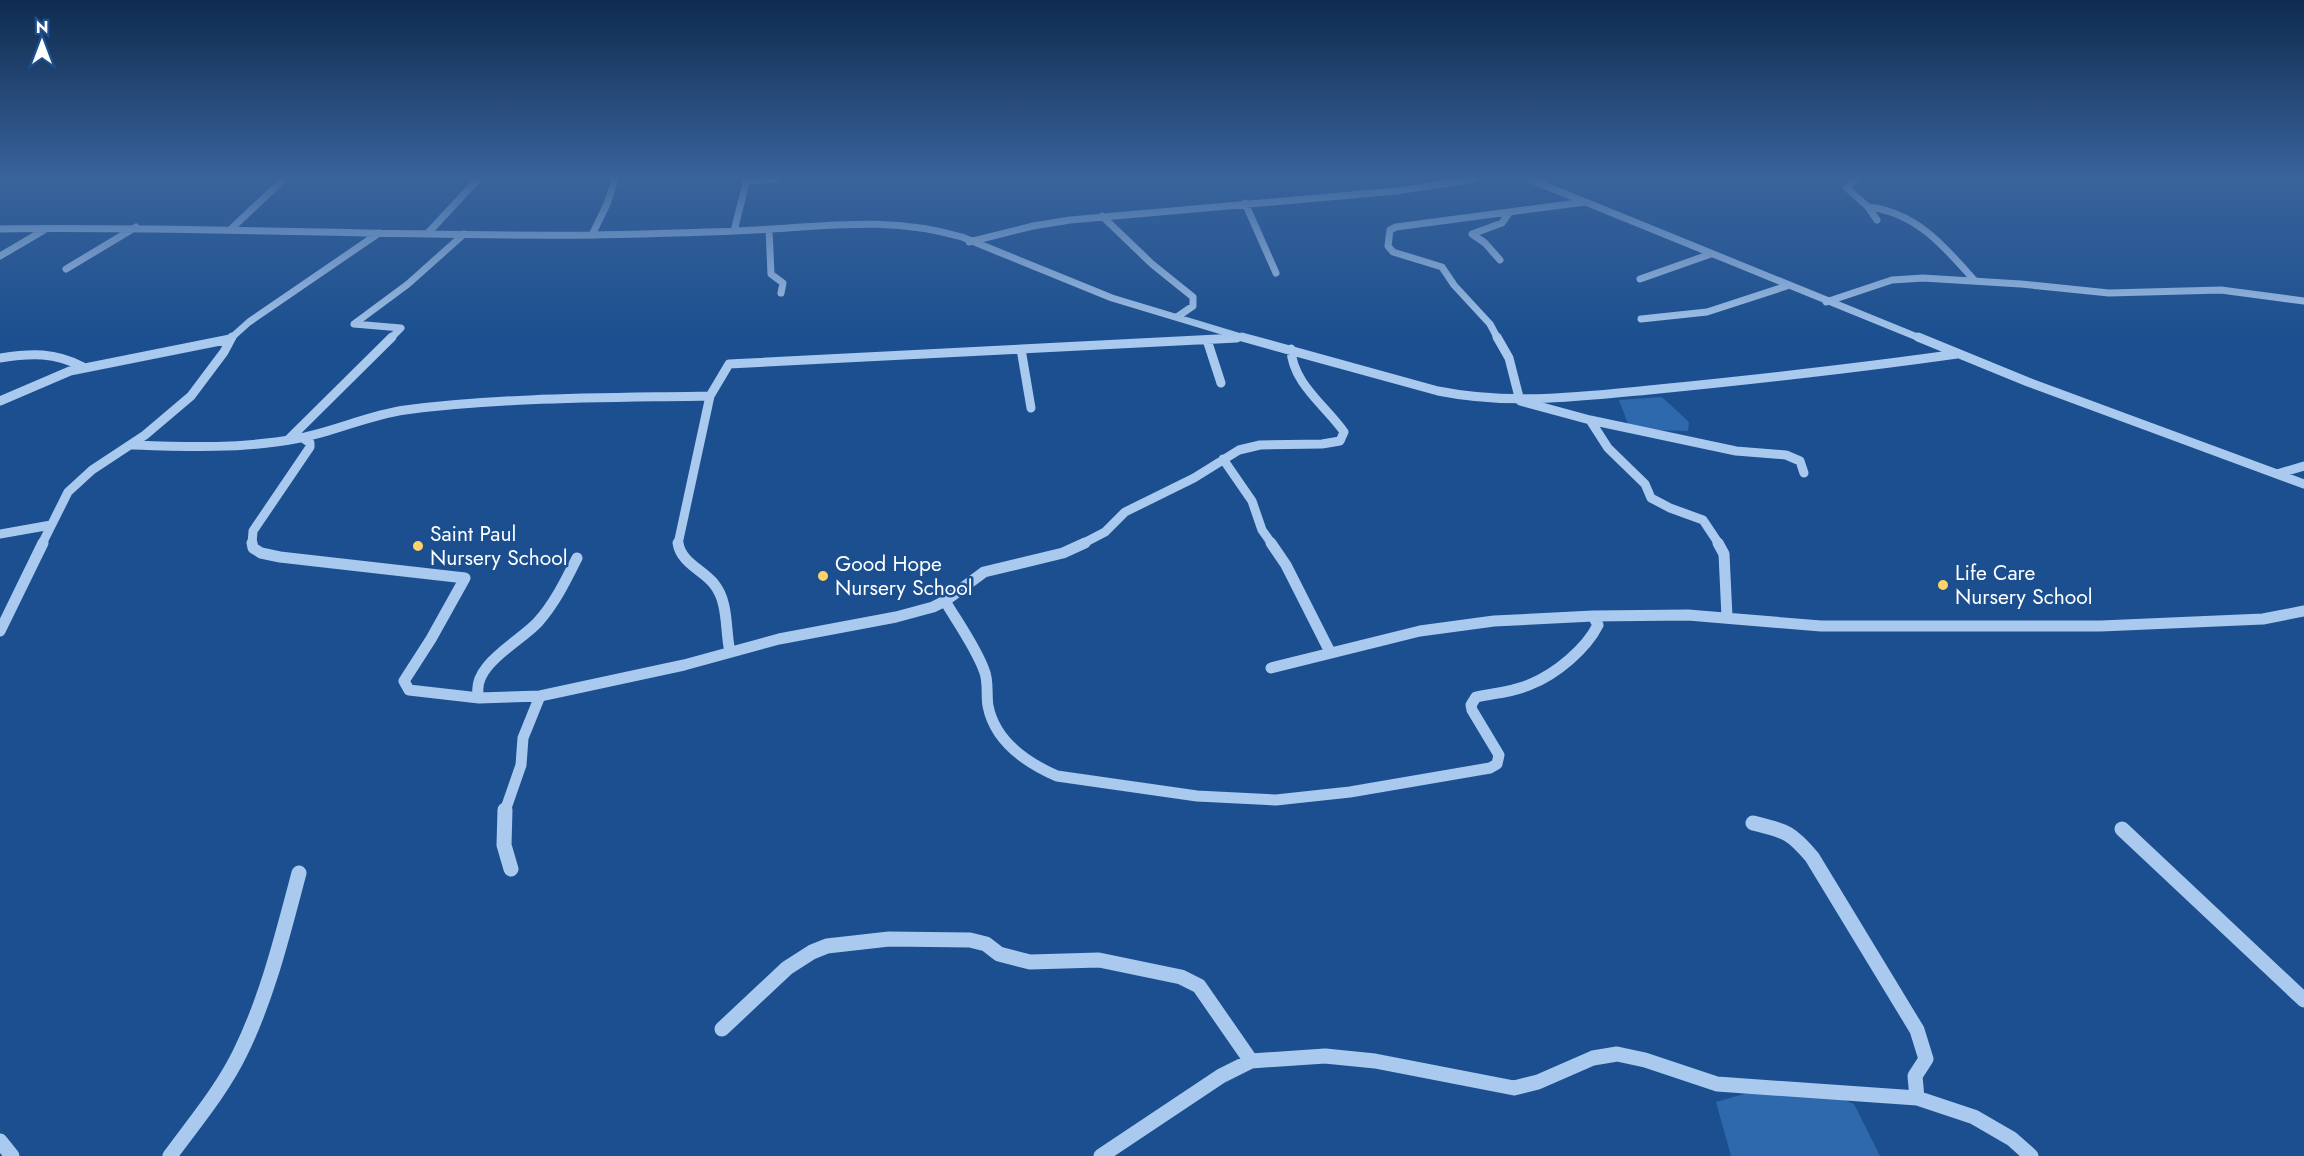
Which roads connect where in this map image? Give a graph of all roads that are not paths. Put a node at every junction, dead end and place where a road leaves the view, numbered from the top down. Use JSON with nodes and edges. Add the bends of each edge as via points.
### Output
{"nodes":[{"id":1,"x":40,"y":233,"type":"edge"},
{"id":2,"x":126,"y":233,"type":"edge"},
{"id":3,"x":379,"y":233,"type":"joint"},
{"id":4,"x":428,"y":233,"type":"joint"},
{"id":5,"x":665,"y":233,"type":"edge"},
{"id":6,"x":769,"y":233,"type":"edge"},
{"id":7,"x":942,"y":233,"type":"edge"},
{"id":8,"x":1005,"y":233,"type":"edge"},
{"id":9,"x":1120,"y":233,"type":"edge"},
{"id":10,"x":1258,"y":233,"type":"edge"},
{"id":11,"x":1390,"y":233,"type":"edge"},
{"id":12,"x":1475,"y":233,"type":"edge"},
{"id":13,"x":1660,"y":233,"type":"edge"},
{"id":14,"x":1927,"y":233,"type":"edge"},
{"id":15,"x":464,"y":234,"type":"junction"},
{"id":16,"x":592,"y":235,"type":"joint"},
{"id":17,"x":969,"y":242,"type":"junction"},
{"id":18,"x":1711,"y":254,"type":"junction"},
{"id":19,"x":0,"y":256,"type":"edge"},
{"id":20,"x":1500,"y":260,"type":"dead end"},
{"id":21,"x":66,"y":268,"type":"dead end"},
{"id":22,"x":1276,"y":273,"type":"dead end"},
{"id":23,"x":1640,"y":279,"type":"dead end"},
{"id":24,"x":1976,"y":281,"type":"junction"},
{"id":25,"x":1788,"y":286,"type":"junction"},
{"id":26,"x":781,"y":293,"type":"dead end"},
{"id":27,"x":1826,"y":302,"type":"junction"},
{"id":28,"x":2304,"y":302,"type":"edge"},
{"id":29,"x":1177,"y":317,"type":"junction"},
{"id":30,"x":1641,"y":319,"type":"dead end"},
{"id":31,"x":1246,"y":337,"type":"junction"},
{"id":32,"x":230,"y":339,"type":"junction"},
{"id":33,"x":1208,"y":340,"type":"junction"},
{"id":34,"x":1021,"y":349,"type":"junction"},
{"id":35,"x":1291,"y":349,"type":"junction"},
{"id":36,"x":1958,"y":354,"type":"junction"},
{"id":37,"x":0,"y":358,"type":"edge"},
{"id":38,"x":83,"y":367,"type":"junction"},
{"id":39,"x":1221,"y":383,"type":"dead end"},
{"id":40,"x":710,"y":396,"type":"junction"},
{"id":41,"x":0,"y":401,"type":"edge"},
{"id":42,"x":1520,"y":401,"type":"junction"},
{"id":43,"x":1031,"y":408,"type":"dead end"},
{"id":44,"x":1590,"y":420,"type":"junction"},
{"id":45,"x":303,"y":438,"type":"junction"},
{"id":46,"x":288,"y":440,"type":"junction"},
{"id":47,"x":132,"y":445,"type":"junction"},
{"id":48,"x":1223,"y":459,"type":"junction"},
{"id":49,"x":2304,"y":466,"type":"edge"},
{"id":50,"x":1804,"y":473,"type":"dead end"},
{"id":51,"x":2277,"y":474,"type":"junction"},
{"id":52,"x":2304,"y":484,"type":"edge"},
{"id":53,"x":51,"y":525,"type":"junction"},
{"id":54,"x":0,"y":534,"type":"edge"},
{"id":55,"x":578,"y":558,"type":"dead end"},
{"id":56,"x":945,"y":601,"type":"junction"},
{"id":57,"x":2304,"y":611,"type":"edge"},
{"id":58,"x":1593,"y":616,"type":"junction"},
{"id":59,"x":1726,"y":617,"type":"junction"},
{"id":60,"x":0,"y":631,"type":"edge"},
{"id":61,"x":730,"y":652,"type":"junction"},
{"id":62,"x":1330,"y":652,"type":"junction"},
{"id":63,"x":1271,"y":668,"type":"dead end"},
{"id":64,"x":540,"y":696,"type":"junction"},
{"id":65,"x":479,"y":698,"type":"junction"},
{"id":66,"x":1754,"y":822,"type":"dead end"},
{"id":67,"x":2122,"y":829,"type":"dead end"},
{"id":68,"x":511,"y":869,"type":"dead end"},
{"id":69,"x":299,"y":873,"type":"dead end"},
{"id":70,"x":2304,"y":1000,"type":"edge"},
{"id":71,"x":722,"y":1029,"type":"dead end"},
{"id":72,"x":1251,"y":1061,"type":"junction"},
{"id":73,"x":1917,"y":1098,"type":"junction"},
{"id":74,"x":0,"y":1141,"type":"edge"},
{"id":75,"x":12,"y":1156,"type":"edge"},
{"id":76,"x":171,"y":1156,"type":"edge"},
{"id":77,"x":1101,"y":1156,"type":"edge"},
{"id":78,"x":2031,"y":1156,"type":"edge"}],
"edges":[{"from":1,"to":19,"type":"street"},
{"from":2,"to":21,"type":"street"},
{"from":3,"to":4,"type":"street"},
{"from":3,"to":32,"type":"street"},
{"from":4,"to":15,"type":"street"},
{"from":5,"to":16,"type":"street"},
{"from":6,"to":26,"type":"street","via":[[771,274],[783,283]]},
{"from":7,"to":17,"type":"street"},
{"from":8,"to":17,"type":"street"},
{"from":9,"to":29,"type":"street","via":[[1192,297],[1193,306]]},
{"from":10,"to":22,"type":"street"},
{"from":11,"to":42,"type":"street","via":[[1388,246],[1393,252],[1442,267],[1490,324],[1509,358]]},
{"from":12,"to":20,"type":"street","via":[[1472,234]]},
{"from":13,"to":18,"type":"street"},
{"from":14,"to":24,"type":"street","via":[[1948,249]]},
{"from":15,"to":16,"type":"street"},
{"from":15,"to":46,"type":"street","via":[[408,284],[353,325],[401,328]]},
{"from":17,"to":29,"type":"street","via":[[1089,290]]},
{"from":18,"to":23,"type":"street"},
{"from":18,"to":25,"type":"street"},
{"from":24,"to":27,"type":"street","via":[[1903,278]]},
{"from":24,"to":28,"type":"street","via":[[2109,293],[2221,290]]},
{"from":25,"to":27,"type":"street"},
{"from":25,"to":30,"type":"street","via":[[1707,312]]},
{"from":27,"to":36,"type":"street"},
{"from":29,"to":31,"type":"street"},
{"from":31,"to":33,"type":"street"},
{"from":31,"to":35,"type":"street"},
{"from":32,"to":38,"type":"street"},
{"from":32,"to":47,"type":"street","via":[[191,396]]},
{"from":33,"to":34,"type":"street"},
{"from":33,"to":39,"type":"street"},
{"from":34,"to":40,"type":"street","via":[[731,363]]},
{"from":34,"to":43,"type":"street"},
{"from":35,"to":42,"type":"street","via":[[1450,394]]},
{"from":35,"to":48,"type":"street","via":[[1294,368],[1341,427],[1342,438],[1335,443],[1251,446]]},
{"from":36,"to":42,"type":"street","via":[[1804,374]]},
{"from":36,"to":51,"type":"street"},
{"from":37,"to":38,"type":"street","via":[[45,353]]},
{"from":38,"to":41,"type":"street"},
{"from":40,"to":45,"type":"street","via":[[408,409],[367,417]]},
{"from":40,"to":61,"type":"street","via":[[678,545],[684,558],[718,588]]},
{"from":42,"to":44,"type":"street"},
{"from":44,"to":50,"type":"street","via":[[1738,451],[1790,455],[1800,461]]},
{"from":44,"to":59,"type":"street","via":[[1608,448],[1643,482],[1652,498],[1702,520],[1714,534],[1724,554]]},
{"from":45,"to":46,"type":"street"},
{"from":45,"to":65,"type":"street","via":[[310,447],[253,531],[253,548],[280,557],[465,578],[404,681],[409,690]]},
{"from":46,"to":47,"type":"street"},
{"from":47,"to":53,"type":"street","via":[[80,480],[68,492]]},
{"from":48,"to":56,"type":"street","via":[[1125,512],[1092,540],[1063,553],[984,572]]},
{"from":48,"to":62,"type":"street","via":[[1252,501],[1262,530],[1286,565]]},
{"from":49,"to":51,"type":"street"},
{"from":51,"to":52,"type":"street"},
{"from":53,"to":54,"type":"street"},
{"from":53,"to":60,"type":"street"},
{"from":55,"to":65,"type":"street","via":[[538,622],[525,636],[492,658],[476,686]]},
{"from":56,"to":58,"type":"street","via":[[985,671],[988,707],[995,726],[1010,746],[1030,762],[1072,779],[1225,799],[1304,798],[1490,768],[1497,764],[1499,756],[1472,710],[1473,700],[1540,680],[1595,633],[1598,625]]},
{"from":56,"to":61,"type":"street","via":[[896,617],[819,630]]},
{"from":57,"to":59,"type":"street","via":[[2263,619],[2101,626],[1821,626]]},
{"from":58,"to":59,"type":"street"},
{"from":58,"to":62,"type":"street","via":[[1420,630]]},
{"from":61,"to":64,"type":"street"},
{"from":62,"to":63,"type":"street"},
{"from":64,"to":65,"type":"street"},
{"from":64,"to":68,"type":"street","via":[[523,738],[521,765],[502,819]]},
{"from":66,"to":73,"type":"street","via":[[1785,831],[1802,844],[1917,1030],[1926,1059],[1915,1076]]},
{"from":67,"to":70,"type":"street"},
{"from":69,"to":76,"type":"street","via":[[246,1042]]},
{"from":71,"to":72,"type":"street","via":[[786,969],[813,951],[870,941],[970,940],[1017,959],[1041,963],[1117,962],[1190,980],[1220,1012]]},
{"from":72,"to":73,"type":"street","via":[[1325,1056],[1355,1059],[1514,1088],[1534,1085],[1612,1054],[1642,1060],[1702,1082]]},
{"from":72,"to":77,"type":"street","via":[[1221,1076]]},
{"from":73,"to":78,"type":"street","via":[[1974,1117],[2012,1139]]},
{"from":74,"to":75,"type":"street"}]}
